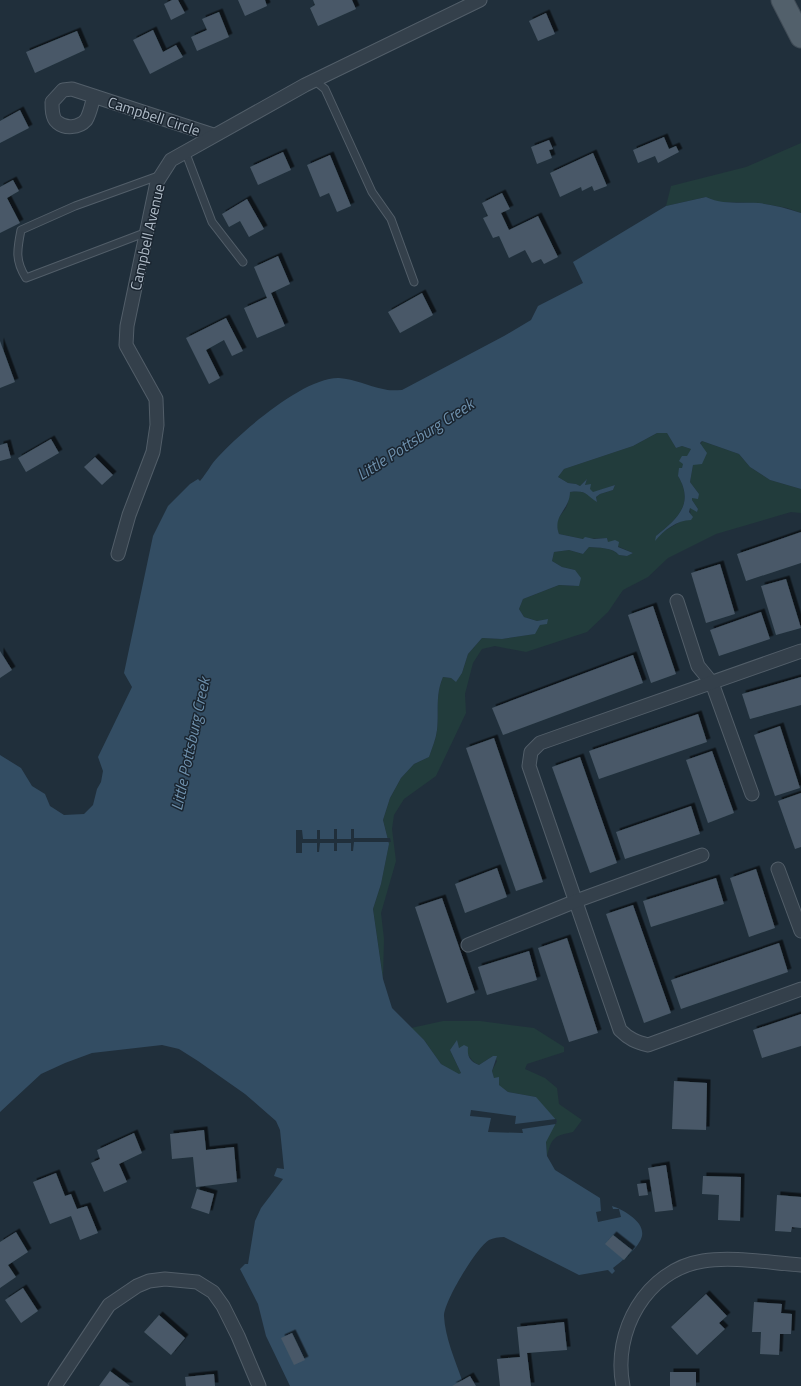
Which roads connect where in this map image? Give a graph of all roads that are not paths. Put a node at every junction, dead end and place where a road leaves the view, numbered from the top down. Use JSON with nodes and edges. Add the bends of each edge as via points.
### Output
{"nodes":[{"id":1,"x":480,"y":0,"type":"edge"},
{"id":2,"x":782,"y":0,"type":"edge"},
{"id":3,"x":801,"y":37,"type":"edge"},
{"id":4,"x":314,"y":80,"type":"junction"},
{"id":5,"x":94,"y":96,"type":"dead end"},
{"id":6,"x":213,"y":135,"type":"junction"},
{"id":7,"x":185,"y":151,"type":"junction"},
{"id":8,"x":161,"y":175,"type":"junction"},
{"id":9,"x":146,"y":232,"type":"junction"},
{"id":10,"x":243,"y":262,"type":"dead end"},
{"id":11,"x":414,"y":282,"type":"dead end"},
{"id":12,"x":118,"y":554,"type":"dead end"},
{"id":13,"x":677,"y":601,"type":"dead end"},
{"id":14,"x":801,"y":651,"type":"edge"},
{"id":15,"x":712,"y":683,"type":"junction"},
{"id":16,"x":752,"y":794,"type":"dead end"},
{"id":17,"x":702,"y":855,"type":"dead end"},
{"id":18,"x":778,"y":869,"type":"dead end"},
{"id":19,"x":576,"y":901,"type":"junction"},
{"id":20,"x":801,"y":931,"type":"edge"},
{"id":21,"x":468,"y":945,"type":"dead end"},
{"id":22,"x":801,"y":989,"type":"edge"},
{"id":23,"x":801,"y":1265,"type":"edge"},
{"id":24,"x":55,"y":1386,"type":"edge"},
{"id":25,"x":259,"y":1386,"type":"edge"},
{"id":26,"x":623,"y":1386,"type":"edge"}],
"edges":[{"from":1,"to":4,"type":"street","name":"Campbell Avenue"},
{"from":2,"to":3,"type":"main road"},
{"from":4,"to":6,"type":"street","name":"Campbell Avenue"},
{"from":4,"to":11,"type":"lane","via":[[325,89],[372,192],[391,219]]},
{"from":5,"to":6,"type":"street","name":"Campbell Circle"},
{"from":6,"to":7,"type":"street","name":"Campbell Avenue"},
{"from":7,"to":8,"type":"street","name":"Campbell Avenue","via":[[171,160]]},
{"from":7,"to":10,"type":"lane","via":[[212,222]]},
{"from":8,"to":9,"type":"street","name":"Campbell Avenue","via":[[157,182]]},
{"from":8,"to":9,"type":"lane","via":[[75,206],[22,230],[17,250],[19,267],[26,278]]},
{"from":9,"to":12,"type":"street","name":"Campbell Avenue","via":[[127,326],[126,345],[156,399],[158,425],[153,452],[129,515]]},
{"from":13,"to":15,"type":"street","via":[[698,666]]},
{"from":14,"to":15,"type":"street"},
{"from":15,"to":16,"type":"street"},
{"from":15,"to":19,"type":"street","via":[[540,742],[532,752],[529,766]]},
{"from":17,"to":19,"type":"street"},
{"from":18,"to":20,"type":"street"},
{"from":19,"to":21,"type":"street"},
{"from":19,"to":22,"type":"street","via":[[620,1030],[635,1042],[648,1045]]},
{"from":23,"to":26,"type":"street","via":[[703,1261],[687,1265],[672,1273],[643,1296],[626,1327],[620,1373]]},
{"from":24,"to":25,"type":"street","via":[[109,1305],[124,1293],[150,1281],[165,1279],[197,1282],[213,1292],[238,1336]]}]}
